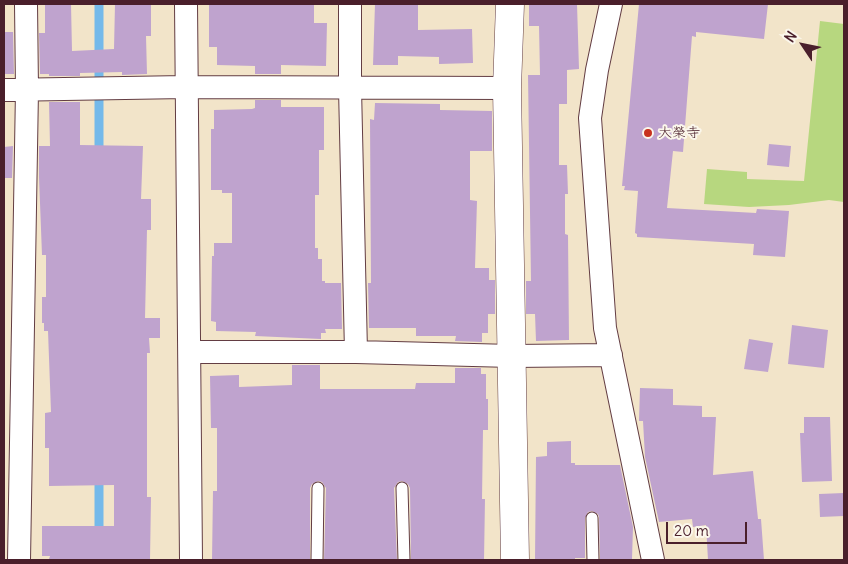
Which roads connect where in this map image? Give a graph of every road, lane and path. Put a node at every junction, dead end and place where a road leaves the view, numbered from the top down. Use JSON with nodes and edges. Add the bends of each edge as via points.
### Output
{"nodes":[{"id":1,"x":26,"y":4,"type":"edge"},
{"id":2,"x":186,"y":4,"type":"edge"},
{"id":3,"x":350,"y":4,"type":"edge"},
{"id":4,"x":510,"y":4,"type":"edge"},
{"id":5,"x":611,"y":4,"type":"edge"},
{"id":6,"x":185,"y":88,"type":"junction"},
{"id":7,"x":350,"y":88,"type":"junction"},
{"id":8,"x":507,"y":88,"type":"junction"},
{"id":9,"x":4,"y":90,"type":"edge"},
{"id":10,"x":27,"y":90,"type":"junction"},
{"id":11,"x":190,"y":352,"type":"junction"},
{"id":12,"x":356,"y":352,"type":"junction"},
{"id":13,"x":611,"y":355,"type":"junction"},
{"id":14,"x":512,"y":356,"type":"junction"},
{"id":15,"x":318,"y":488,"type":"dead end"},
{"id":16,"x":402,"y":488,"type":"dead end"},
{"id":17,"x":592,"y":518,"type":"dead end"},
{"id":18,"x":19,"y":560,"type":"edge"},
{"id":19,"x":191,"y":560,"type":"edge"},
{"id":20,"x":317,"y":560,"type":"edge"},
{"id":21,"x":404,"y":560,"type":"edge"},
{"id":22,"x":515,"y":560,"type":"edge"},
{"id":23,"x":592,"y":560,"type":"edge"},
{"id":24,"x":653,"y":560,"type":"edge"}],
"edges":[{"from":1,"to":10,"type":"street"},
{"from":2,"to":6,"type":"street"},
{"from":3,"to":7,"type":"street"},
{"from":4,"to":8,"type":"street"},
{"from":5,"to":13,"type":"street","via":[[590,118],[605,328]]},
{"from":6,"to":7,"type":"street"},
{"from":6,"to":10,"type":"street"},
{"from":6,"to":11,"type":"street"},
{"from":7,"to":8,"type":"street"},
{"from":7,"to":12,"type":"street"},
{"from":8,"to":14,"type":"street"},
{"from":9,"to":10,"type":"street"},
{"from":10,"to":18,"type":"street"},
{"from":11,"to":12,"type":"street"},
{"from":11,"to":19,"type":"street"},
{"from":12,"to":14,"type":"street"},
{"from":13,"to":14,"type":"street"},
{"from":13,"to":24,"type":"street"},
{"from":14,"to":22,"type":"street"},
{"from":15,"to":20,"type":"lane"},
{"from":16,"to":21,"type":"lane"},
{"from":17,"to":23,"type":"lane"}]}
